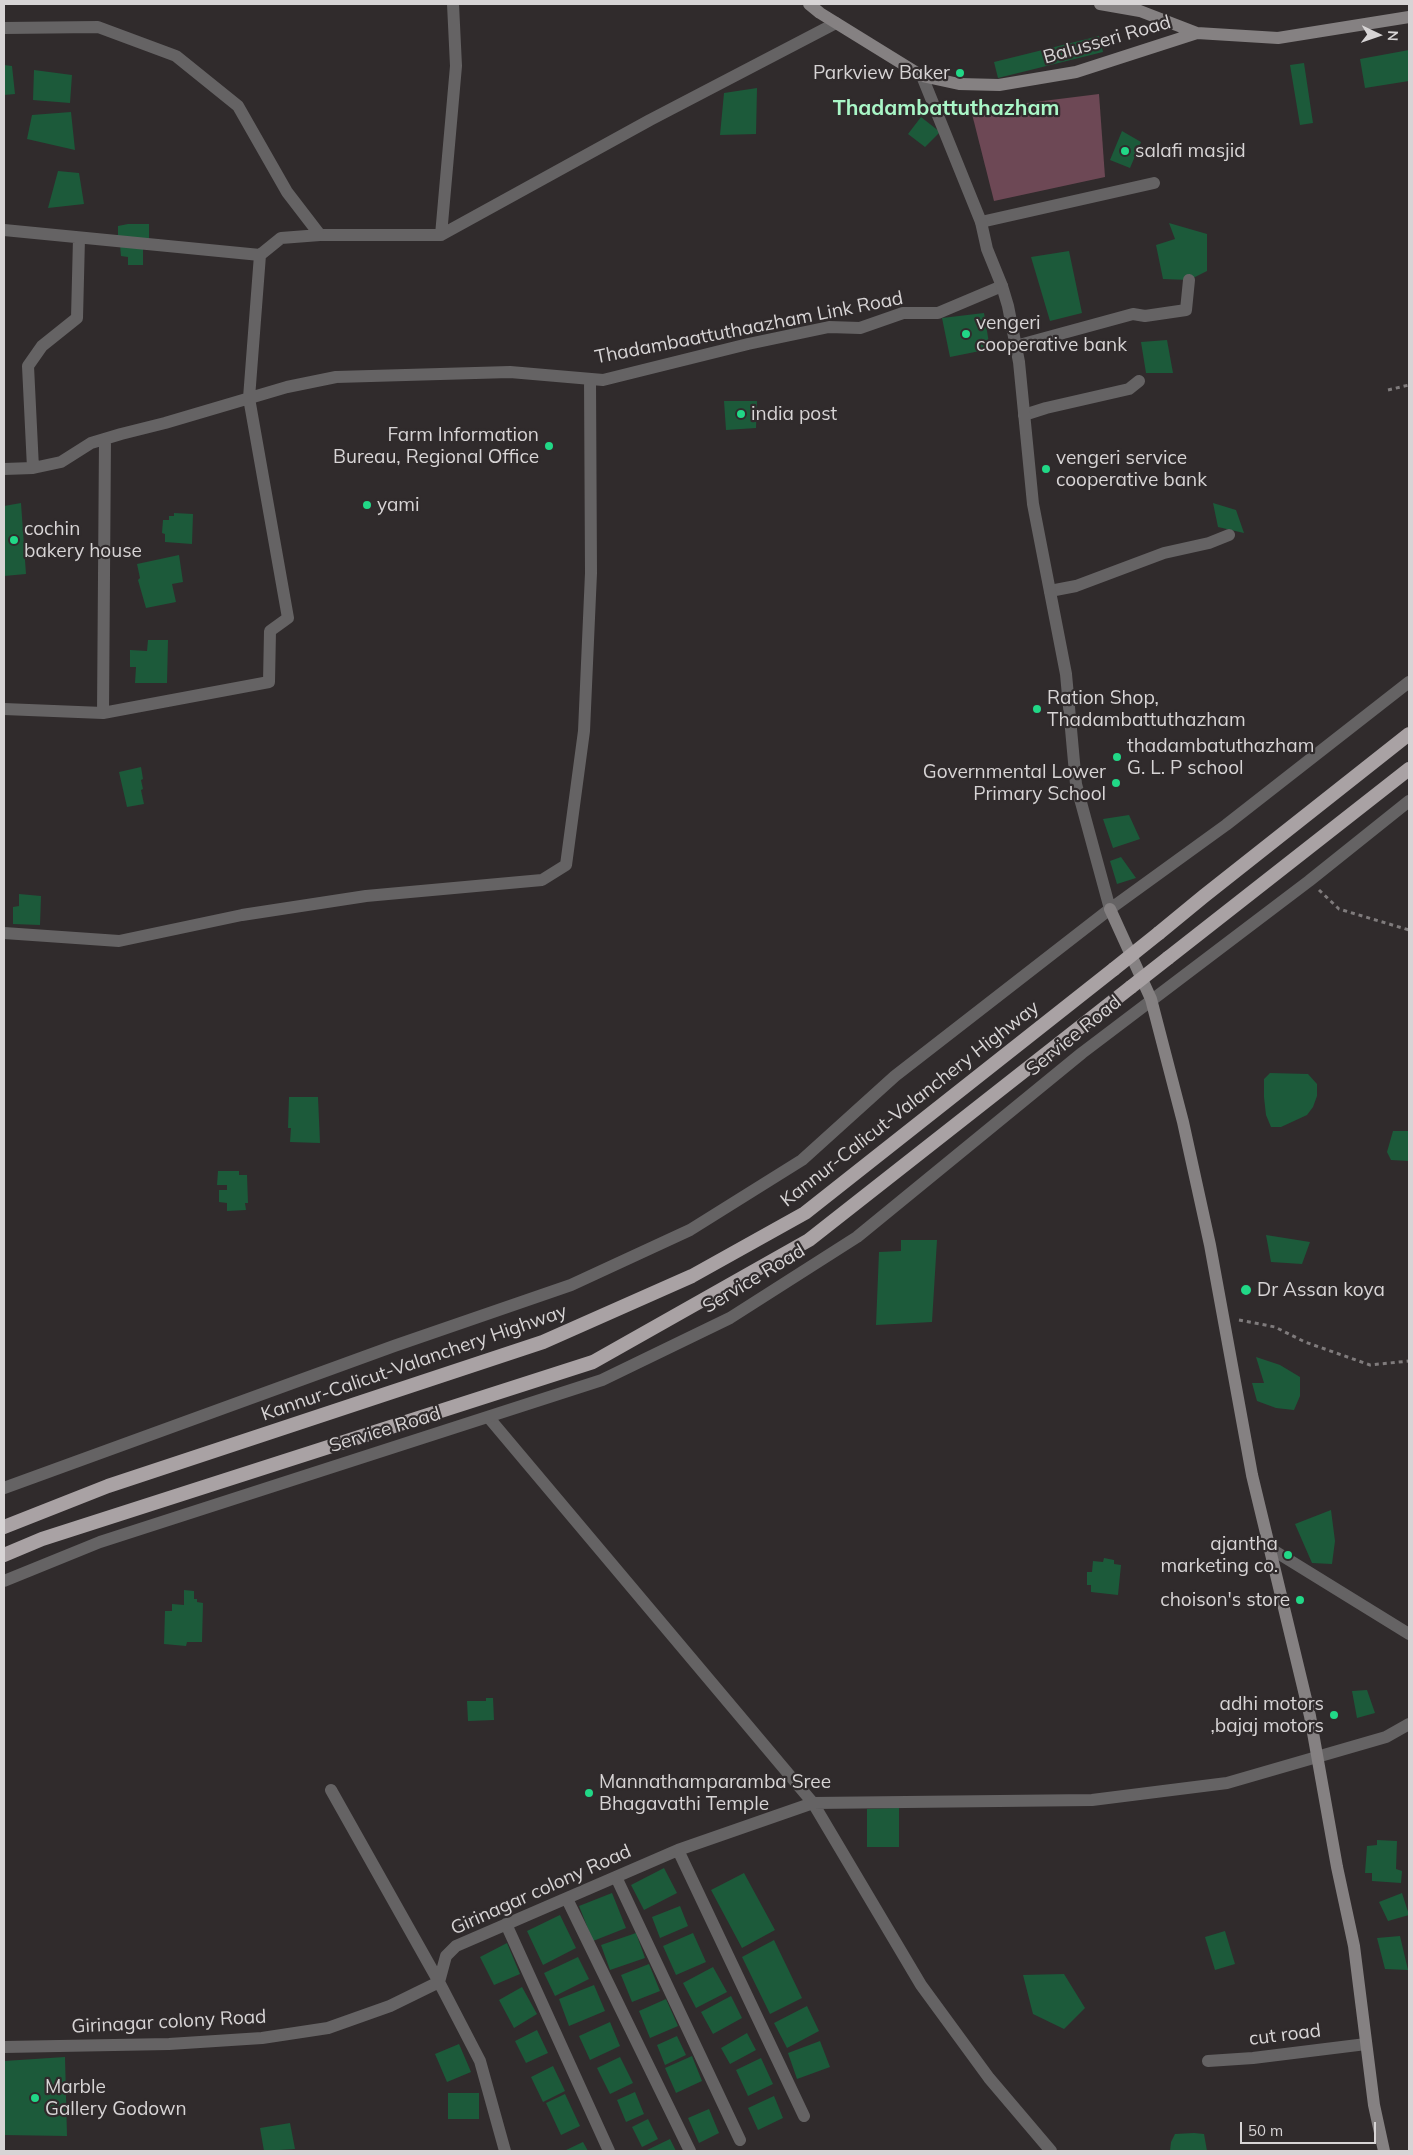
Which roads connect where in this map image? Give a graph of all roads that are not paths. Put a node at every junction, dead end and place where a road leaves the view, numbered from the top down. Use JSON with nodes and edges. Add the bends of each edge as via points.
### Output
{"nodes":[{"id":1,"x":453,"y":4,"type":"edge"},
{"id":2,"x":809,"y":4,"type":"edge"},
{"id":3,"x":1100,"y":4,"type":"edge"},
{"id":4,"x":1409,"y":18,"type":"edge"},
{"id":5,"x":836,"y":23,"type":"junction"},
{"id":6,"x":4,"y":28,"type":"edge"},
{"id":7,"x":1197,"y":33,"type":"junction"},
{"id":8,"x":922,"y":76,"type":"junction"},
{"id":9,"x":1154,"y":184,"type":"dead end"},
{"id":10,"x":981,"y":222,"type":"junction"},
{"id":11,"x":4,"y":230,"type":"edge"},
{"id":12,"x":320,"y":235,"type":"junction"},
{"id":13,"x":441,"y":235,"type":"junction"},
{"id":14,"x":79,"y":238,"type":"junction"},
{"id":15,"x":260,"y":256,"type":"junction"},
{"id":16,"x":1189,"y":280,"type":"dead end"},
{"id":17,"x":1002,"y":286,"type":"junction"},
{"id":18,"x":1016,"y":349,"type":"junction"},
{"id":19,"x":590,"y":379,"type":"junction"},
{"id":20,"x":1138,"y":381,"type":"dead end"},
{"id":21,"x":249,"y":398,"type":"junction"},
{"id":22,"x":1024,"y":415,"type":"junction"},
{"id":23,"x":105,"y":439,"type":"junction"},
{"id":24,"x":33,"y":468,"type":"junction"},
{"id":25,"x":4,"y":469,"type":"edge"},
{"id":26,"x":1230,"y":535,"type":"dead end"},
{"id":27,"x":1050,"y":591,"type":"junction"},
{"id":28,"x":1409,"y":682,"type":"edge"},
{"id":29,"x":4,"y":709,"type":"edge"},
{"id":30,"x":103,"y":713,"type":"junction"},
{"id":31,"x":1409,"y":734,"type":"edge"},
{"id":32,"x":1409,"y":768,"type":"edge"},
{"id":33,"x":1409,"y":801,"type":"edge"},
{"id":34,"x":1110,"y":909,"type":"junction"},
{"id":35,"x":4,"y":933,"type":"edge"},
{"id":36,"x":1151,"y":999,"type":"junction"},
{"id":37,"x":489,"y":1418,"type":"junction"},
{"id":38,"x":4,"y":1488,"type":"edge"},
{"id":39,"x":4,"y":1527,"type":"edge"},
{"id":40,"x":1268,"y":1547,"type":"junction"},
{"id":41,"x":4,"y":1555,"type":"edge"},
{"id":42,"x":4,"y":1581,"type":"edge"},
{"id":43,"x":1409,"y":1634,"type":"edge"},
{"id":44,"x":1409,"y":1724,"type":"edge"},
{"id":45,"x":1317,"y":1755,"type":"junction"},
{"id":46,"x":331,"y":1790,"type":"dead end"},
{"id":47,"x":813,"y":1803,"type":"junction"},
{"id":48,"x":678,"y":1850,"type":"junction"},
{"id":49,"x":616,"y":1877,"type":"junction"},
{"id":50,"x":567,"y":1899,"type":"junction"},
{"id":51,"x":506,"y":1924,"type":"junction"},
{"id":52,"x":439,"y":1982,"type":"junction"},
{"id":53,"x":1366,"y":2044,"type":"junction"},
{"id":54,"x":4,"y":2047,"type":"edge"},
{"id":55,"x":1208,"y":2061,"type":"dead end"},
{"id":56,"x":804,"y":2116,"type":"dead end"},
{"id":57,"x":740,"y":2140,"type":"dead end"},
{"id":58,"x":505,"y":2151,"type":"edge"},
{"id":59,"x":609,"y":2151,"type":"edge"},
{"id":60,"x":690,"y":2151,"type":"edge"},
{"id":61,"x":1051,"y":2151,"type":"edge"},
{"id":62,"x":1384,"y":2151,"type":"edge"}],
"edges":[{"from":1,"to":13,"type":"street","via":[[456,66]]},
{"from":2,"to":5,"type":"main road","name":"Balusseri Road"},
{"from":3,"to":7,"type":"main road","via":[[1140,11]]},
{"from":4,"to":7,"type":"main road","via":[[1278,38]]},
{"from":5,"to":8,"type":"main road","name":"Balusseri Road"},
{"from":5,"to":13,"type":"street"},
{"from":6,"to":12,"type":"street","via":[[98,26],[176,56],[238,106],[287,192]]},
{"from":7,"to":8,"type":"main road","name":"Balusseri Road","via":[[1076,72],[999,85],[959,84]]},
{"from":8,"to":10,"type":"street"},
{"from":9,"to":10,"type":"street"},
{"from":10,"to":17,"type":"street","via":[[987,249]]},
{"from":11,"to":14,"type":"street"},
{"from":12,"to":13,"type":"street"},
{"from":12,"to":15,"type":"street","via":[[281,238]]},
{"from":14,"to":15,"type":"street"},
{"from":14,"to":24,"type":"street","via":[[76,318],[42,346],[28,366]]},
{"from":15,"to":21,"type":"street"},
{"from":16,"to":18,"type":"street","via":[[1186,310],[1145,316],[1133,314],[1023,344]]},
{"from":17,"to":18,"type":"street"},
{"from":17,"to":19,"type":"street","name":"Thadambaattuthaazham Link Road","via":[[938,313],[903,313],[860,328],[830,327],[603,380]]},
{"from":18,"to":22,"type":"street"},
{"from":19,"to":21,"type":"street","name":"Thadambaattuthaazham Link Road","via":[[510,372],[336,377]]},
{"from":19,"to":35,"type":"street","via":[[592,573],[584,731],[566,865],[542,880],[366,896],[242,915],[119,941]]},
{"from":20,"to":22,"type":"street","via":[[1129,389]]},
{"from":21,"to":23,"type":"street","name":"Thadambaattuthaazham Link Road"},
{"from":21,"to":30,"type":"street","via":[[288,618],[270,631],[269,682]]},
{"from":22,"to":27,"type":"street","via":[[1033,504]]},
{"from":23,"to":24,"type":"street","name":"Thadambaattuthaazham Link Road","via":[[91,443],[62,462]]},
{"from":23,"to":30,"type":"street"},
{"from":24,"to":25,"type":"street","name":"Thadambaattuthaazham Link Road"},
{"from":26,"to":27,"type":"street","via":[[1208,544],[1164,553],[1076,586]]},
{"from":27,"to":34,"type":"street","via":[[1066,674],[1076,784]]},
{"from":28,"to":34,"type":"street","via":[[1226,825]]},
{"from":29,"to":30,"type":"street"},
{"from":31,"to":39,"type":"highway","name":"Kannur-Calicut-Valanchery Highway","bridge":true,"via":[[805,1213],[692,1276],[543,1342],[108,1486]]},
{"from":32,"to":41,"type":"highway","bridge":true,"via":[[809,1240],[593,1362],[51,1536]]},
{"from":33,"to":36,"type":"street","name":"Service Road","via":[[1310,881]]},
{"from":34,"to":36,"type":"main road"},
{"from":34,"to":38,"type":"street","via":[[895,1076],[802,1160],[690,1230],[571,1285]]},
{"from":36,"to":37,"type":"street","name":"Service Road","via":[[857,1236],[730,1318],[602,1380]]},
{"from":36,"to":40,"type":"main road","via":[[1183,1122]]},
{"from":37,"to":42,"type":"street","name":"Service Road","via":[[100,1542]]},
{"from":37,"to":47,"type":"street"},
{"from":40,"to":43,"type":"street"},
{"from":40,"to":45,"type":"main road"},
{"from":44,"to":45,"type":"street","name":"Girinagar colony Road","via":[[1386,1737]]},
{"from":45,"to":47,"type":"street","name":"Girinagar colony Road","via":[[1227,1783],[1092,1800]]},
{"from":45,"to":53,"type":"main road","via":[[1354,1946]]},
{"from":46,"to":52,"type":"street"},
{"from":47,"to":48,"type":"street","name":"Girinagar colony Road"},
{"from":47,"to":61,"type":"street","via":[[920,1985],[989,2078]]},
{"from":48,"to":49,"type":"street","name":"Girinagar colony Road"},
{"from":48,"to":56,"type":"street"},
{"from":49,"to":50,"type":"street","name":"Girinagar colony Road"},
{"from":49,"to":57,"type":"street"},
{"from":50,"to":51,"type":"street","name":"Girinagar colony Road"},
{"from":50,"to":60,"type":"street"},
{"from":51,"to":52,"type":"street","name":"Girinagar colony Road","via":[[456,1946],[446,1956]]},
{"from":51,"to":59,"type":"street"},
{"from":52,"to":54,"type":"street","name":"Girinagar colony Road","via":[[390,2006],[328,2028],[169,2044]]},
{"from":52,"to":58,"type":"street","via":[[480,2061]]},
{"from":53,"to":55,"type":"street","name":"cut road"},
{"from":53,"to":62,"type":"main road"}]}
